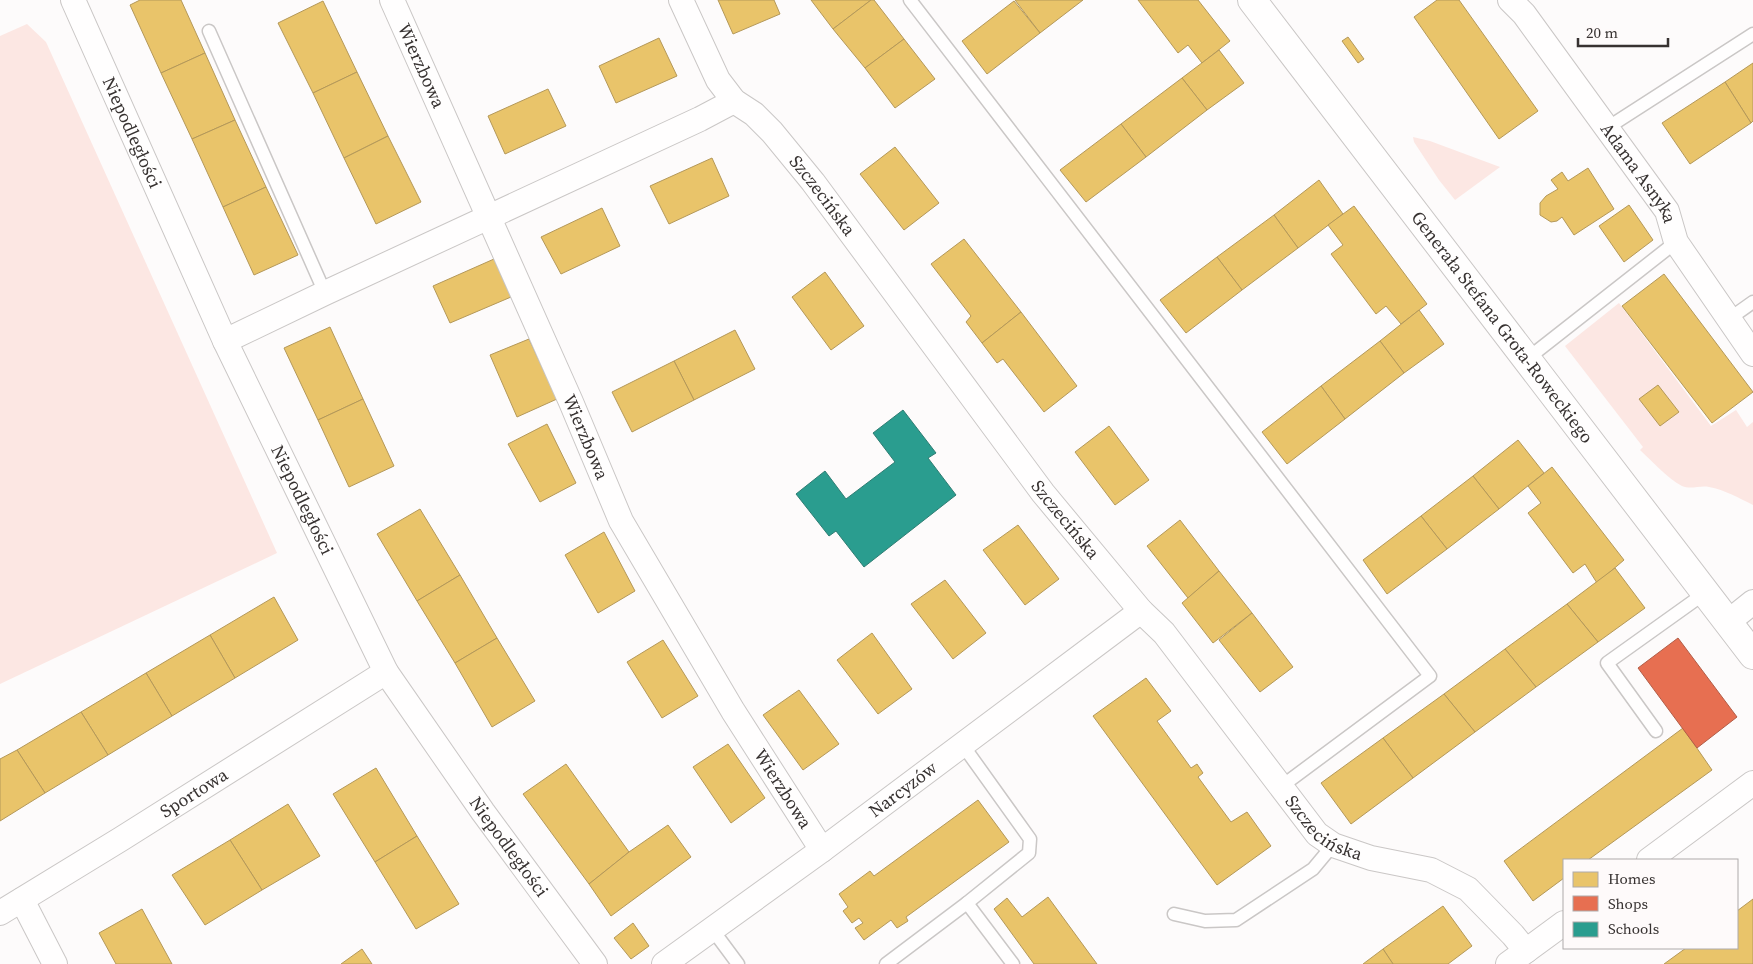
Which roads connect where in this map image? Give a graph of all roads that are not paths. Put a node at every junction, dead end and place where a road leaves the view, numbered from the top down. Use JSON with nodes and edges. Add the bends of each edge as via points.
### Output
{"nodes":[{"id":1,"x":73,"y":0,"type":"edge"},
{"id":2,"x":392,"y":0,"type":"edge"},
{"id":3,"x":681,"y":0,"type":"edge"},
{"id":4,"x":910,"y":0,"type":"edge"},
{"id":5,"x":1252,"y":0,"type":"edge"},
{"id":6,"x":1510,"y":0,"type":"edge"},
{"id":7,"x":209,"y":31,"type":"dead end"},
{"id":8,"x":1753,"y":34,"type":"edge"},
{"id":9,"x":734,"y":101,"type":"junction"},
{"id":10,"x":1607,"y":128,"type":"junction"},
{"id":11,"x":488,"y":218,"type":"junction"},
{"id":12,"x":1676,"y":242,"type":"junction"},
{"id":13,"x":325,"y":292,"type":"junction"},
{"id":14,"x":1753,"y":302,"type":"edge"},
{"id":15,"x":1729,"y":319,"type":"junction"},
{"id":16,"x":225,"y":341,"type":"junction"},
{"id":17,"x":1753,"y":354,"type":"edge"},
{"id":18,"x":1527,"y":359,"type":"junction"},
{"id":19,"x":1705,"y":593,"type":"junction"},
{"id":20,"x":1753,"y":602,"type":"edge"},
{"id":21,"x":1141,"y":611,"type":"junction"},
{"id":22,"x":1728,"y":622,"type":"junction"},
{"id":23,"x":1753,"y":656,"type":"edge"},
{"id":24,"x":386,"y":672,"type":"junction"},
{"id":25,"x":1656,"y":731,"type":"dead end"},
{"id":26,"x":962,"y":744,"type":"junction"},
{"id":27,"x":1753,"y":783,"type":"edge"},
{"id":28,"x":1282,"y":786,"type":"junction"},
{"id":29,"x":1333,"y":845,"type":"junction"},
{"id":30,"x":822,"y":850,"type":"junction"},
{"id":31,"x":1650,"y":859,"type":"edge"},
{"id":32,"x":22,"y":900,"type":"junction"},
{"id":33,"x":968,"y":902,"type":"junction"},
{"id":34,"x":0,"y":913,"type":"edge"},
{"id":35,"x":1174,"y":914,"type":"dead end"},
{"id":36,"x":1563,"y":924,"type":"edge"},
{"id":37,"x":712,"y":929,"type":"junction"},
{"id":38,"x":1517,"y":958,"type":"edge"},
{"id":39,"x":55,"y":964,"type":"edge"},
{"id":40,"x":595,"y":964,"type":"edge"},
{"id":41,"x":664,"y":964,"type":"edge"},
{"id":42,"x":738,"y":964,"type":"edge"},
{"id":43,"x":886,"y":964,"type":"edge"},
{"id":44,"x":1014,"y":964,"type":"edge"}],
"edges":[{"from":1,"to":16,"type":"street","name":"Niepodległości"},
{"from":2,"to":11,"type":"street","name":"Wierzbowa"},
{"from":3,"to":9,"type":"street","name":"Szczecińska","via":[[718,80]]},
{"from":4,"to":28,"type":"lane","via":[[1430,676]]},
{"from":5,"to":18,"type":"street","name":"Generała Stefana Grota-Roweckiego"},
{"from":6,"to":10,"type":"street","name":"Adama Asnyka","via":[[1524,14]]},
{"from":7,"to":13,"type":"lane"},
{"from":8,"to":10,"type":"lane"},
{"from":9,"to":11,"type":"street"},
{"from":9,"to":21,"type":"street","name":"Szczecińska","via":[[754,114],[772,132],[813,182],[1043,493]]},
{"from":10,"to":12,"type":"street","name":"Adama Asnyka","via":[[1667,212]]},
{"from":11,"to":13,"type":"street"},
{"from":11,"to":30,"type":"street","name":"Wierzbowa","via":[[621,521],[733,711]]},
{"from":12,"to":15,"type":"street","name":"Adama Asnyka"},
{"from":12,"to":18,"type":"lane"},
{"from":13,"to":16,"type":"street"},
{"from":14,"to":15,"type":"lane"},
{"from":15,"to":17,"type":"street","name":"Adama Asnyka"},
{"from":16,"to":24,"type":"street","name":"Niepodległości"},
{"from":18,"to":19,"type":"street","name":"Generała Stefana Grota-Roweckiego"},
{"from":19,"to":22,"type":"street","name":"Generała Stefana Grota-Roweckiego"},
{"from":19,"to":25,"type":"lane","via":[[1607,663]]},
{"from":20,"to":22,"type":"street"},
{"from":21,"to":26,"type":"street","name":"Narcyzów"},
{"from":21,"to":28,"type":"street","name":"Szczecińska","via":[[1164,633]]},
{"from":22,"to":23,"type":"street","name":"Generała Stefana Grota-Roweckiego"},
{"from":24,"to":32,"type":"street","name":"Sportowa"},
{"from":24,"to":40,"type":"street","name":"Niepodległości","via":[[483,812]]},
{"from":26,"to":30,"type":"street","name":"Narcyzów"},
{"from":26,"to":33,"type":"lane","via":[[1030,839],[1029,853]]},
{"from":27,"to":31,"type":"street"},
{"from":28,"to":29,"type":"street","name":"Szczecińska","via":[[1317,834]]},
{"from":29,"to":35,"type":"lane","via":[[1312,869],[1236,920],[1205,920]]},
{"from":29,"to":38,"type":"street","name":"Szczecińska","via":[[1371,858],[1431,870],[1468,889],[1513,935]]},
{"from":30,"to":37,"type":"street","name":"Narcyzów"},
{"from":32,"to":34,"type":"street","name":"Sportowa"},
{"from":32,"to":39,"type":"street"},
{"from":33,"to":43,"type":"lane"},
{"from":33,"to":44,"type":"lane"},
{"from":36,"to":38,"type":"street"},
{"from":37,"to":41,"type":"street","name":"Narcyzów"},
{"from":37,"to":42,"type":"lane"}]}
